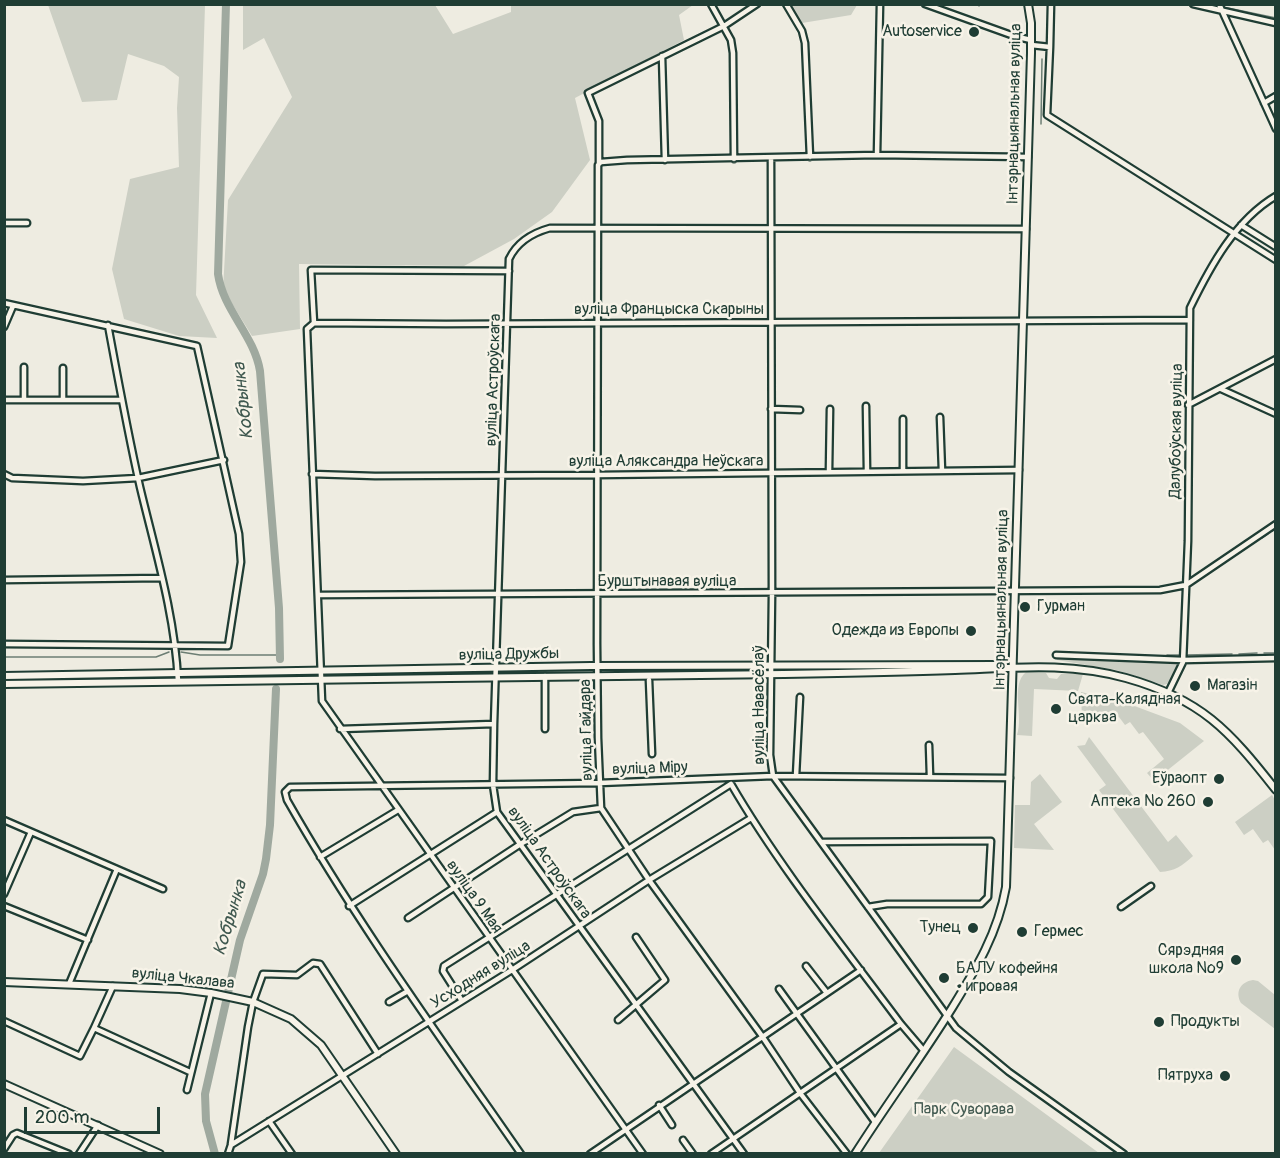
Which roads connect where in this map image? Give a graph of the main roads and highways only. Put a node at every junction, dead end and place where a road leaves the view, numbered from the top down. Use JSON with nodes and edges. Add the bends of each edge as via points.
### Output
{"nodes":[{"id":1,"x":1028,"y":4,"type":"edge"},
{"id":2,"x":771,"y":665,"type":"junction"},
{"id":3,"x":818,"y":665,"type":"junction"},
{"id":4,"x":599,"y":666,"type":"junction"},
{"id":5,"x":1014,"y":666,"type":"junction"},
{"id":6,"x":648,"y":667,"type":"junction"},
{"id":7,"x":546,"y":668,"type":"junction"},
{"id":8,"x":496,"y":669,"type":"junction"},
{"id":9,"x":322,"y":670,"type":"junction"},
{"id":10,"x":374,"y":670,"type":"junction"},
{"id":11,"x":178,"y":672,"type":"junction"},
{"id":12,"x":719,"y":674,"type":"junction"},
{"id":13,"x":771,"y":674,"type":"junction"},
{"id":14,"x":548,"y":676,"type":"junction"},
{"id":15,"x":599,"y":676,"type":"junction"},
{"id":16,"x":4,"y":677,"type":"edge"},
{"id":17,"x":444,"y":677,"type":"junction"},
{"id":18,"x":495,"y":677,"type":"junction"},
{"id":19,"x":276,"y":679,"type":"junction"},
{"id":20,"x":322,"y":679,"type":"junction"},
{"id":21,"x":131,"y":681,"type":"junction"},
{"id":22,"x":4,"y":684,"type":"edge"},
{"id":23,"x":1275,"y":790,"type":"edge"},
{"id":24,"x":4,"y":982,"type":"edge"},
{"id":25,"x":4,"y":1084,"type":"edge"},
{"id":26,"x":160,"y":1154,"type":"edge"},
{"id":27,"x":396,"y":1154,"type":"edge"},
{"id":28,"x":855,"y":1154,"type":"edge"}],
"edges":[{"from":1,"to":5,"type":"main road","name":"Інтэрнацыянальная вуліца","via":[[1031,42]]},
{"from":2,"to":3,"type":"main road","name":"вуліца Дружбы"},
{"from":2,"to":6,"type":"main road","name":"вуліца Дружбы"},
{"from":2,"to":12,"type":"main road","via":[[766,670]]},
{"from":3,"to":5,"type":"main road","name":"вуліца Дружбы"},
{"from":3,"to":13,"type":"main road","via":[[776,668]]},
{"from":4,"to":6,"type":"main road","name":"вуліца Дружбы"},
{"from":4,"to":7,"type":"main road","name":"вуліца Дружбы"},
{"from":4,"to":14,"type":"main road","via":[[594,672]]},
{"from":5,"to":13,"type":"main road","name":"вуліца Дружбы"},
{"from":5,"to":23,"type":"main road","name":"вуліца Дружбы","via":[[1095,671],[1168,693],[1202,711],[1227,732]]},
{"from":5,"to":28,"type":"main road","name":"Інтэрнацыянальная вуліца","via":[[1006,887],[1001,914],[982,959]]},
{"from":6,"to":15,"type":"main road","via":[[603,670]]},
{"from":7,"to":8,"type":"main road","name":"вуліца Дружбы"},
{"from":7,"to":18,"type":"main road","via":[[501,672]]},
{"from":8,"to":10,"type":"main road","name":"вуліца Дружбы"},
{"from":8,"to":17,"type":"main road","via":[[490,674]]},
{"from":9,"to":10,"type":"main road","name":"вуліца Дружбы"},
{"from":9,"to":11,"type":"main road","name":"вуліца Дружбы"},
{"from":9,"to":19,"type":"main road","via":[[315,676]]},
{"from":10,"to":20,"type":"main road","via":[[326,674]]},
{"from":11,"to":16,"type":"main road","name":"вуліца Дружбы"},
{"from":11,"to":21,"type":"main road","via":[[171,678]]},
{"from":12,"to":13,"type":"main road","name":"вуліца Дружбы"},
{"from":12,"to":15,"type":"main road","name":"вуліца Дружбы"},
{"from":14,"to":15,"type":"main road","name":"вуліца Дружбы"},
{"from":14,"to":18,"type":"main road","name":"вуліца Дружбы"},
{"from":17,"to":18,"type":"main road","name":"вуліца Дружбы"},
{"from":17,"to":20,"type":"main road","name":"вуліца Дружбы"},
{"from":19,"to":20,"type":"main road","name":"вуліца Дружбы"},
{"from":19,"to":21,"type":"main road","name":"вуліца Дружбы"},
{"from":21,"to":22,"type":"main road","name":"вуліца Дружбы"},
{"from":24,"to":27,"type":"main road","name":"вуліца Чкалава","via":[[211,993],[253,1002],[291,1019],[321,1045]]},
{"from":25,"to":26,"type":"main road"}]}
